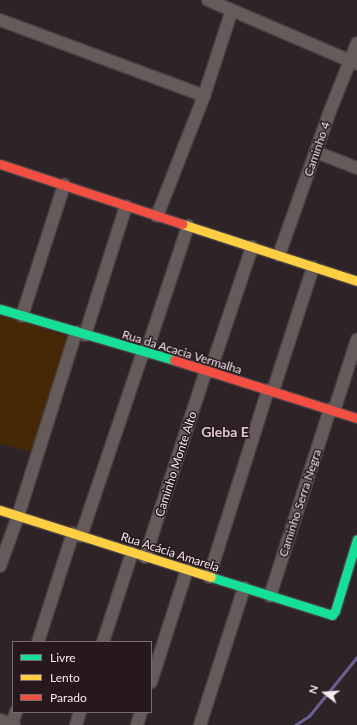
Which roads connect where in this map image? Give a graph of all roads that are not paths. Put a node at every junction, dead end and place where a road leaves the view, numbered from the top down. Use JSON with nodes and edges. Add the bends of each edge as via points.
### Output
{"nodes":[{"id":1,"x":208,"y":0,"type":"edge"},
{"id":2,"x":232,"y":10,"type":"junction"},
{"id":3,"x":0,"y":20,"type":"edge"},
{"id":4,"x":357,"y":43,"type":"edge"},
{"id":5,"x":353,"y":62,"type":"edge"},
{"id":6,"x":204,"y":96,"type":"junction"},
{"id":7,"x":316,"y":152,"type":"junction"},
{"id":8,"x":0,"y":164,"type":"edge"},
{"id":9,"x":357,"y":168,"type":"edge"},
{"id":10,"x":64,"y":185,"type":"junction"},
{"id":11,"x":126,"y":206,"type":"junction"},
{"id":12,"x":157,"y":216,"type":"junction"},
{"id":13,"x":188,"y":226,"type":"junction"},
{"id":14,"x":252,"y":247,"type":"junction"},
{"id":15,"x":279,"y":255,"type":"junction"},
{"id":16,"x":314,"y":267,"type":"junction"},
{"id":17,"x":357,"y":281,"type":"edge"},
{"id":18,"x":0,"y":309,"type":"edge"},
{"id":19,"x":22,"y":316,"type":"junction"},
{"id":20,"x":80,"y":334,"type":"junction"},
{"id":21,"x":357,"y":340,"type":"edge"},
{"id":22,"x":145,"y":353,"type":"junction"},
{"id":23,"x":208,"y":371,"type":"junction"},
{"id":24,"x":271,"y":391,"type":"junction"},
{"id":25,"x":332,"y":410,"type":"junction"},
{"id":26,"x":357,"y":418,"type":"edge"},
{"id":27,"x":0,"y":510,"type":"edge"},
{"id":28,"x":18,"y":516,"type":"junction"},
{"id":29,"x":77,"y":535,"type":"junction"},
{"id":30,"x":357,"y":539,"type":"edge"},
{"id":31,"x":132,"y":553,"type":"junction"},
{"id":32,"x":145,"y":557,"type":"junction"},
{"id":33,"x":0,"y":566,"type":"edge"},
{"id":34,"x":187,"y":570,"type":"junction"},
{"id":35,"x":209,"y":578,"type":"junction"},
{"id":36,"x":244,"y":588,"type":"junction"},
{"id":37,"x":270,"y":596,"type":"junction"},
{"id":38,"x":38,"y":641,"type":"edge"},
{"id":39,"x":103,"y":641,"type":"edge"},
{"id":40,"x":152,"y":679,"type":"edge"},
{"id":41,"x":16,"y":713,"type":"edge"},
{"id":42,"x":80,"y":713,"type":"edge"},
{"id":43,"x":141,"y":713,"type":"edge"},
{"id":44,"x":0,"y":720,"type":"edge"},
{"id":45,"x":13,"y":725,"type":"edge"},
{"id":46,"x":76,"y":725,"type":"edge"},
{"id":47,"x":137,"y":725,"type":"edge"},
{"id":48,"x":200,"y":725,"type":"edge"}],
"edges":[{"from":1,"to":2,"type":"street"},
{"from":2,"to":5,"type":"street"},
{"from":2,"to":6,"type":"street"},
{"from":3,"to":6,"type":"street"},
{"from":4,"to":5,"type":"street","name":"Caminho 4"},
{"from":5,"to":7,"type":"street","name":"Caminho 4"},
{"from":6,"to":12,"type":"street"},
{"from":7,"to":9,"type":"street"},
{"from":7,"to":15,"type":"street","name":"Caminho 4"},
{"from":8,"to":10,"type":"street"},
{"from":10,"to":11,"type":"street"},
{"from":10,"to":19,"type":"street"},
{"from":11,"to":12,"type":"street"},
{"from":11,"to":20,"type":"street"},
{"from":12,"to":13,"type":"street"},
{"from":13,"to":14,"type":"street"},
{"from":13,"to":22,"type":"street"},
{"from":14,"to":15,"type":"street"},
{"from":14,"to":23,"type":"street","name":"Caminho Monte Alto"},
{"from":15,"to":16,"type":"street"},
{"from":16,"to":17,"type":"street"},
{"from":16,"to":24,"type":"street"},
{"from":18,"to":19,"type":"street","name":"Rua da Acacia Vermalha"},
{"from":19,"to":20,"type":"street","name":"Rua da Acacia Vermalha"},
{"from":20,"to":22,"type":"street","name":"Rua da Acacia Vermalha"},
{"from":20,"to":28,"type":"street"},
{"from":21,"to":25,"type":"street","name":"Caminho Serra Negra"},
{"from":22,"to":23,"type":"street","name":"Rua da Acacia Vermalha"},
{"from":22,"to":29,"type":"street"},
{"from":23,"to":24,"type":"street","name":"Rua da Acacia Vermalha"},
{"from":23,"to":32,"type":"street","name":"Caminho Monte Alto"},
{"from":24,"to":25,"type":"street","name":"Rua da Acacia Vermalha"},
{"from":24,"to":35,"type":"street"},
{"from":25,"to":26,"type":"street","name":"Rua da Acacia Vermalha"},
{"from":25,"to":37,"type":"street","name":"Caminho Serra Negra"},
{"from":27,"to":28,"type":"street","name":"Rua Acácia Amarela"},
{"from":28,"to":29,"type":"street","name":"Rua Acácia Amarela"},
{"from":28,"to":33,"type":"street"},
{"from":29,"to":31,"type":"street","name":"Rua Acácia Amarela"},
{"from":29,"to":38,"type":"street"},
{"from":30,"to":37,"type":"street","name":"Rua Acácia Amarela","via":[[334,614]]},
{"from":31,"to":32,"type":"street","name":"Rua Acácia Amarela"},
{"from":31,"to":39,"type":"street"},
{"from":32,"to":34,"type":"street","name":"Rua Acácia Amarela"},
{"from":34,"to":35,"type":"street","name":"Rua Acácia Amarela"},
{"from":34,"to":40,"type":"street"},
{"from":35,"to":36,"type":"street","name":"Rua Acácia Amarela"},
{"from":36,"to":37,"type":"street","name":"Rua Acácia Amarela"},
{"from":36,"to":48,"type":"street"},
{"from":41,"to":45,"type":"street"},
{"from":42,"to":46,"type":"street"},
{"from":43,"to":47,"type":"street"},
{"from":44,"to":45,"type":"street"}]}
